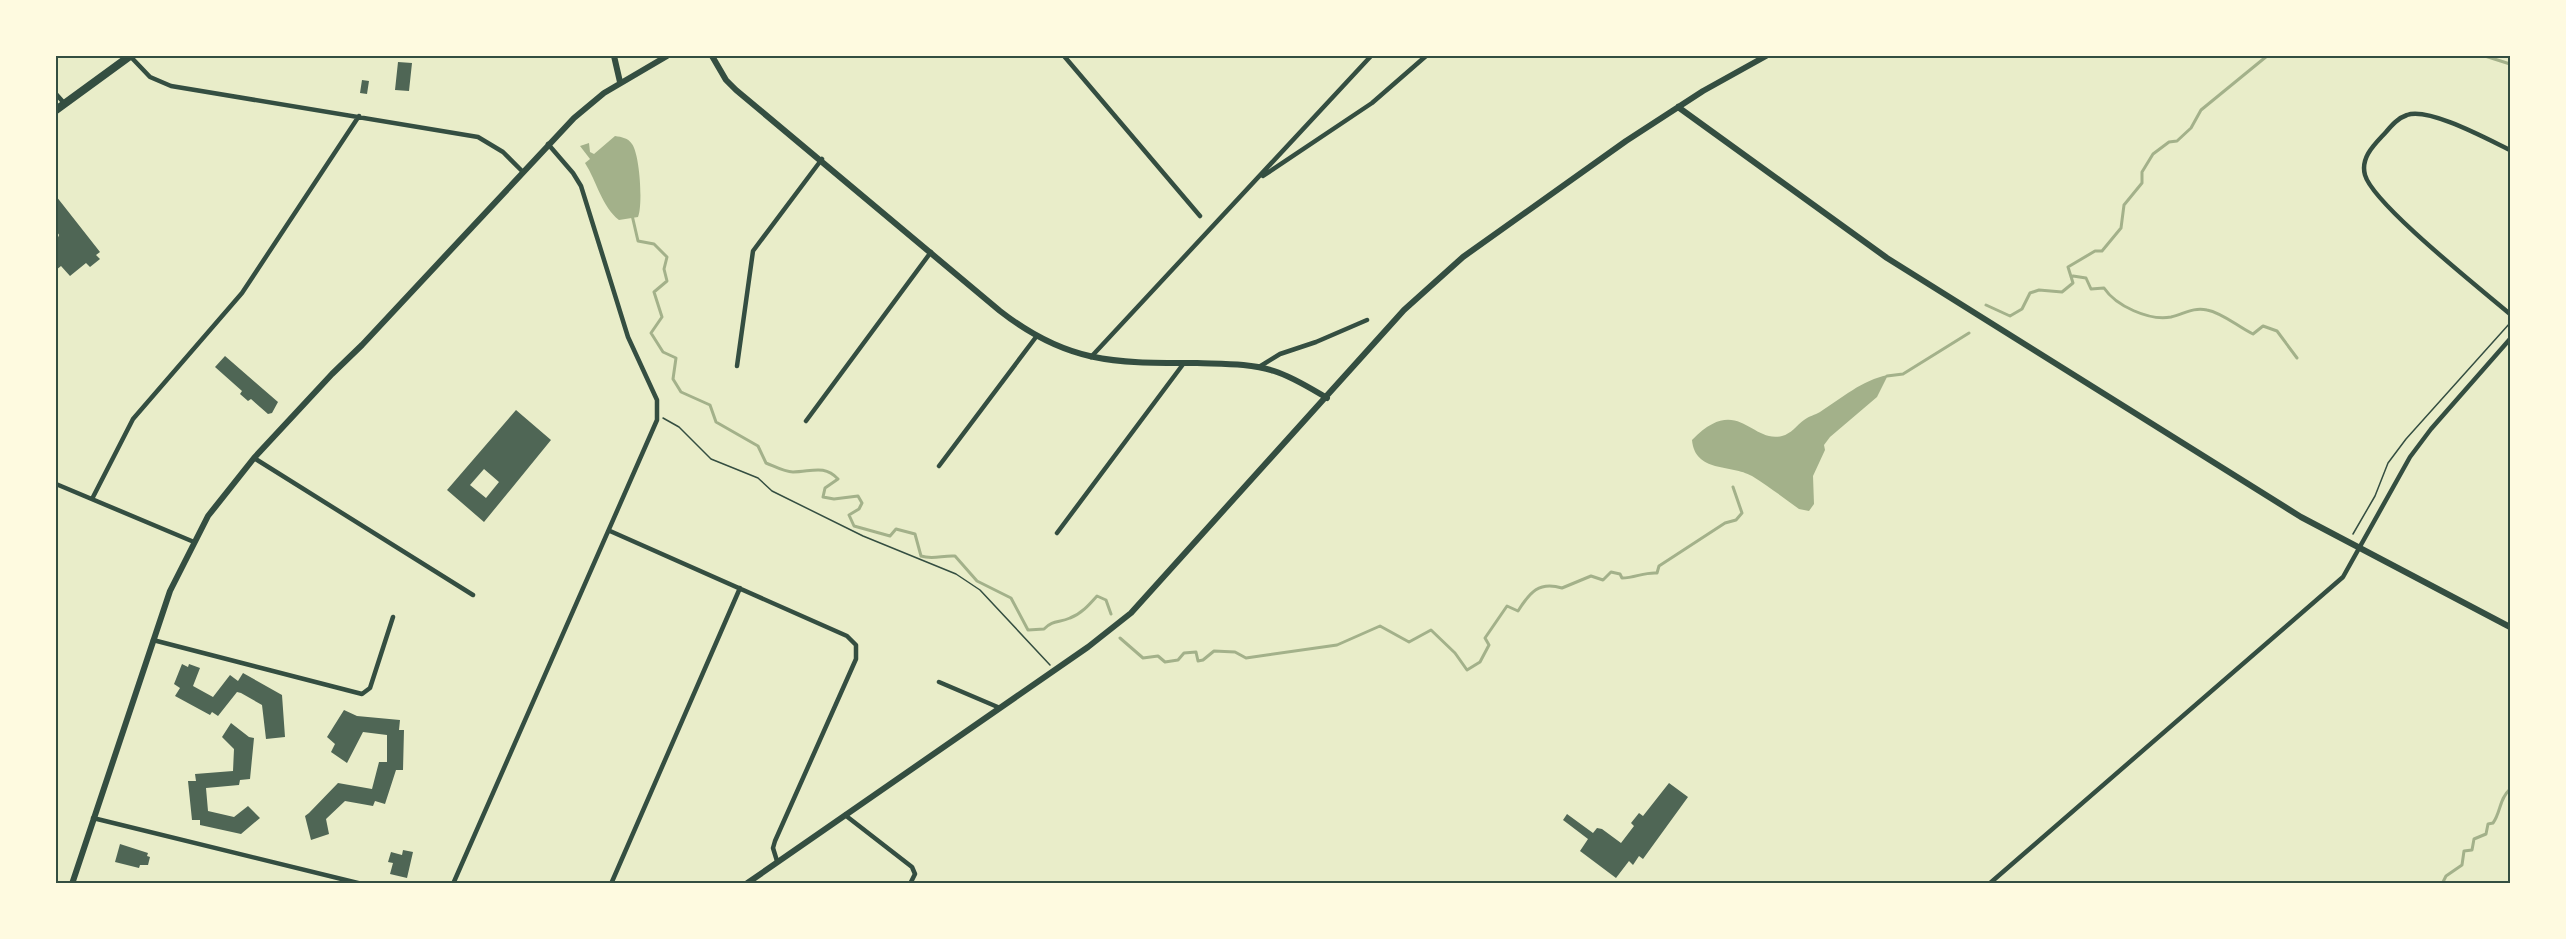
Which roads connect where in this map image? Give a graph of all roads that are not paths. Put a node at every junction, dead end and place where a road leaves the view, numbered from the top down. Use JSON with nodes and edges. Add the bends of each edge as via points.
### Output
{"nodes":[{"id":1,"x":130,"y":56,"type":"edge"},
{"id":2,"x":614,"y":56,"type":"edge"},
{"id":3,"x":667,"y":56,"type":"edge"},
{"id":4,"x":712,"y":56,"type":"edge"},
{"id":5,"x":1064,"y":56,"type":"edge"},
{"id":6,"x":1371,"y":56,"type":"edge"},
{"id":7,"x":1426,"y":56,"type":"edge"},
{"id":8,"x":1766,"y":56,"type":"edge"},
{"id":9,"x":620,"y":82,"type":"junction"},
{"id":10,"x":56,"y":94,"type":"edge"},
{"id":11,"x":64,"y":103,"type":"junction"},
{"id":12,"x":1678,"y":107,"type":"junction"},
{"id":13,"x":56,"y":110,"type":"edge"},
{"id":14,"x":359,"y":116,"type":"junction"},
{"id":15,"x":548,"y":144,"type":"junction"},
{"id":16,"x":2511,"y":150,"type":"edge"},
{"id":17,"x":822,"y":159,"type":"junction"},
{"id":18,"x":523,"y":172,"type":"junction"},
{"id":19,"x":1254,"y":183,"type":"junction"},
{"id":20,"x":1200,"y":216,"type":"dead end"},
{"id":21,"x":931,"y":252,"type":"junction"},
{"id":22,"x":2511,"y":314,"type":"edge"},
{"id":23,"x":1367,"y":320,"type":"dead end"},
{"id":24,"x":1036,"y":337,"type":"junction"},
{"id":25,"x":2511,"y":339,"type":"edge"},
{"id":26,"x":1090,"y":358,"type":"junction"},
{"id":27,"x":1184,"y":363,"type":"junction"},
{"id":28,"x":737,"y":366,"type":"dead end"},
{"id":29,"x":1259,"y":367,"type":"junction"},
{"id":30,"x":1327,"y":398,"type":"junction"},
{"id":31,"x":806,"y":421,"type":"dead end"},
{"id":32,"x":254,"y":458,"type":"junction"},
{"id":33,"x":939,"y":466,"type":"dead end"},
{"id":34,"x":56,"y":484,"type":"edge"},
{"id":35,"x":92,"y":500,"type":"junction"},
{"id":36,"x":610,"y":531,"type":"junction"},
{"id":37,"x":1057,"y":533,"type":"dead end"},
{"id":38,"x":194,"y":542,"type":"junction"},
{"id":39,"x":2360,"y":550,"type":"junction"},
{"id":40,"x":740,"y":588,"type":"junction"},
{"id":41,"x":474,"y":595,"type":"dead end"},
{"id":42,"x":393,"y":617,"type":"dead end"},
{"id":43,"x":2511,"y":627,"type":"edge"},
{"id":44,"x":153,"y":640,"type":"junction"},
{"id":45,"x":939,"y":682,"type":"dead end"},
{"id":46,"x":1000,"y":708,"type":"junction"},
{"id":47,"x":845,"y":815,"type":"junction"},
{"id":48,"x":92,"y":818,"type":"junction"},
{"id":49,"x":777,"y":861,"type":"junction"},
{"id":50,"x":72,"y":884,"type":"edge"},
{"id":51,"x":362,"y":884,"type":"edge"},
{"id":52,"x":453,"y":884,"type":"edge"},
{"id":53,"x":611,"y":884,"type":"edge"},
{"id":54,"x":746,"y":884,"type":"edge"},
{"id":55,"x":910,"y":884,"type":"edge"},
{"id":56,"x":1989,"y":884,"type":"edge"}],
"edges":[{"from":1,"to":11,"type":"main road"},
{"from":1,"to":14,"type":"street","via":[[150,77],[165,85]]},
{"from":2,"to":9,"type":"street"},
{"from":3,"to":9,"type":"street"},
{"from":4,"to":17,"type":"street","via":[[736,90]]},
{"from":5,"to":20,"type":"street"},
{"from":6,"to":19,"type":"street"},
{"from":7,"to":19,"type":"street","via":[[1372,103]]},
{"from":8,"to":12,"type":"street"},
{"from":9,"to":15,"type":"street","via":[[589,104]]},
{"from":10,"to":11,"type":"street"},
{"from":11,"to":13,"type":"main road"},
{"from":12,"to":30,"type":"street","via":[[1440,275]]},
{"from":12,"to":39,"type":"street","via":[[1887,258],[2301,518]]},
{"from":14,"to":18,"type":"street","via":[[478,137]]},
{"from":14,"to":35,"type":"street","via":[[242,293],[133,419]]},
{"from":15,"to":18,"type":"street"},
{"from":15,"to":36,"type":"street","via":[[581,186],[628,337],[657,400],[654,430]]},
{"from":16,"to":22,"type":"street","via":[[2435,118],[2408,115],[2369,151],[2365,174],[2380,201]]},
{"from":17,"to":21,"type":"street"},
{"from":17,"to":28,"type":"street","via":[[753,251]]},
{"from":18,"to":32,"type":"street"},
{"from":19,"to":26,"type":"street"},
{"from":21,"to":24,"type":"street"},
{"from":21,"to":31,"type":"street"},
{"from":23,"to":29,"type":"street","via":[[1280,354]]},
{"from":24,"to":26,"type":"street"},
{"from":24,"to":33,"type":"street"},
{"from":25,"to":39,"type":"street","via":[[2410,457]]},
{"from":26,"to":27,"type":"street"},
{"from":27,"to":29,"type":"street"},
{"from":27,"to":37,"type":"street"},
{"from":29,"to":30,"type":"street","via":[[1292,378]]},
{"from":30,"to":46,"type":"street","via":[[1131,613]]},
{"from":32,"to":38,"type":"street","via":[[217,501]]},
{"from":32,"to":41,"type":"street"},
{"from":34,"to":35,"type":"street"},
{"from":35,"to":38,"type":"street"},
{"from":36,"to":40,"type":"street"},
{"from":36,"to":52,"type":"street"},
{"from":38,"to":44,"type":"street","via":[[170,591]]},
{"from":39,"to":43,"type":"street"},
{"from":39,"to":56,"type":"street","via":[[2336,584]]},
{"from":40,"to":49,"type":"street","via":[[847,636],[856,645],[856,659],[775,841]]},
{"from":40,"to":53,"type":"street"},
{"from":42,"to":44,"type":"street","via":[[370,688],[362,694]]},
{"from":44,"to":48,"type":"street"},
{"from":45,"to":46,"type":"street"},
{"from":46,"to":47,"type":"street"},
{"from":47,"to":49,"type":"street"},
{"from":47,"to":55,"type":"street","via":[[912,867],[915,874]]},
{"from":48,"to":50,"type":"street"},
{"from":48,"to":51,"type":"street"},
{"from":49,"to":54,"type":"street"}]}
